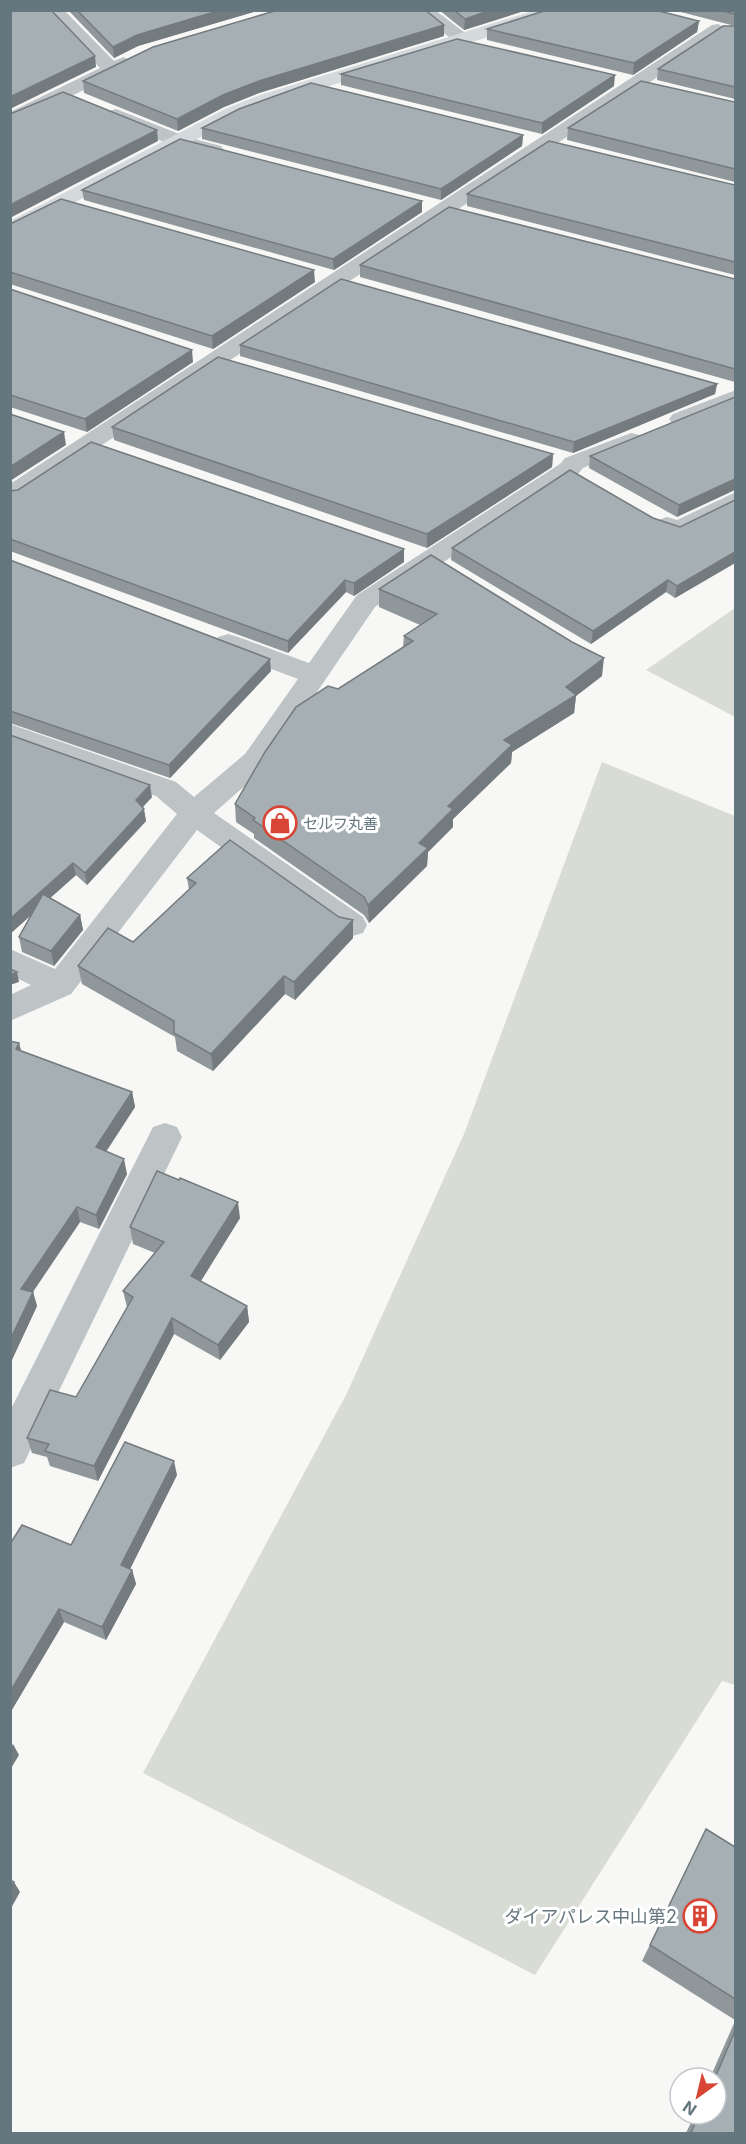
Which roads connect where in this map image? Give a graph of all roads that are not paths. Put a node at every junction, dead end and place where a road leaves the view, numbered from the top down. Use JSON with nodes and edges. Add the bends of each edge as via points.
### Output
{"nodes":[{"id":1,"x":54,"y":10,"type":"edge"},
{"id":2,"x":422,"y":10,"type":"edge"},
{"id":3,"x":557,"y":10,"type":"edge"},
{"id":4,"x":695,"y":24,"type":"edge"},
{"id":5,"x":727,"y":31,"type":"edge"},
{"id":6,"x":460,"y":40,"type":"junction"},
{"id":7,"x":486,"y":48,"type":"edge"},
{"id":8,"x":138,"y":56,"type":"edge"},
{"id":9,"x":112,"y":69,"type":"junction"},
{"id":10,"x":614,"y":79,"type":"edge"},
{"id":11,"x":637,"y":85,"type":"junction"},
{"id":12,"x":313,"y":86,"type":"junction"},
{"id":13,"x":659,"y":90,"type":"edge"},
{"id":14,"x":64,"y":94,"type":"junction"},
{"id":15,"x":346,"y":94,"type":"edge"},
{"id":16,"x":10,"y":120,"type":"edge"},
{"id":17,"x":514,"y":136,"type":"edge"},
{"id":18,"x":180,"y":141,"type":"junction"},
{"id":19,"x":547,"y":144,"type":"junction"},
{"id":20,"x":569,"y":149,"type":"edge"},
{"id":21,"x":238,"y":156,"type":"edge"},
{"id":22,"x":64,"y":202,"type":"junction"},
{"id":23,"x":422,"y":204,"type":"edge"},
{"id":24,"x":445,"y":210,"type":"junction"},
{"id":25,"x":98,"y":212,"type":"edge"},
{"id":26,"x":467,"y":216,"type":"edge"},
{"id":27,"x":10,"y":230,"type":"edge"},
{"id":28,"x":316,"y":272,"type":"edge"},
{"id":29,"x":339,"y":279,"type":"junction"},
{"id":30,"x":361,"y":285,"type":"edge"},
{"id":31,"x":192,"y":352,"type":"edge"},
{"id":32,"x":215,"y":360,"type":"junction"},
{"id":33,"x":249,"y":369,"type":"edge"},
{"id":34,"x":724,"y":391,"type":"edge"},
{"id":35,"x":735,"y":391,"type":"edge"},
{"id":36,"x":78,"y":438,"type":"junction"},
{"id":37,"x":123,"y":454,"type":"edge"},
{"id":38,"x":10,"y":495,"type":"edge"},
{"id":39,"x":735,"y":499,"type":"edge"},
{"id":40,"x":651,"y":517,"type":"edge"},
{"id":41,"x":207,"y":635,"type":"edge"},
{"id":42,"x":316,"y":676,"type":"junction"},
{"id":43,"x":10,"y":733,"type":"edge"},
{"id":44,"x":194,"y":813,"type":"junction"},
{"id":45,"x":352,"y":925,"type":"edge"},
{"id":46,"x":10,"y":961,"type":"edge"},
{"id":47,"x":60,"y":985,"type":"junction"},
{"id":48,"x":10,"y":1010,"type":"edge"},
{"id":49,"x":165,"y":1137,"type":"dead end"},
{"id":50,"x":10,"y":1451,"type":"edge"}],
"edges":[{"from":1,"to":9,"type":"street"},
{"from":2,"to":6,"type":"street"},
{"from":3,"to":6,"type":"street"},
{"from":4,"to":5,"type":"street"},
{"from":5,"to":11,"type":"street"},
{"from":6,"to":7,"type":"street"},
{"from":6,"to":12,"type":"street"},
{"from":8,"to":9,"type":"street"},
{"from":9,"to":14,"type":"street"},
{"from":10,"to":11,"type":"street"},
{"from":11,"to":13,"type":"street"},
{"from":11,"to":19,"type":"street"},
{"from":12,"to":15,"type":"street"},
{"from":12,"to":18,"type":"street","via":[[232,113]]},
{"from":14,"to":16,"type":"street"},
{"from":14,"to":18,"type":"street"},
{"from":17,"to":19,"type":"street"},
{"from":18,"to":21,"type":"street"},
{"from":18,"to":22,"type":"street"},
{"from":19,"to":20,"type":"street"},
{"from":19,"to":24,"type":"street"},
{"from":22,"to":25,"type":"street"},
{"from":22,"to":27,"type":"street"},
{"from":23,"to":24,"type":"street"},
{"from":24,"to":26,"type":"street"},
{"from":24,"to":29,"type":"street"},
{"from":28,"to":29,"type":"street"},
{"from":29,"to":30,"type":"street"},
{"from":29,"to":32,"type":"street"},
{"from":31,"to":32,"type":"street"},
{"from":32,"to":33,"type":"street"},
{"from":32,"to":36,"type":"street"},
{"from":34,"to":35,"type":"street"},
{"from":34,"to":42,"type":"street","via":[[655,430],[571,468],[366,601]]},
{"from":36,"to":37,"type":"street"},
{"from":36,"to":38,"type":"street"},
{"from":39,"to":40,"type":"street","via":[[679,529]]},
{"from":41,"to":42,"type":"street"},
{"from":42,"to":44,"type":"street","via":[[255,761]]},
{"from":43,"to":44,"type":"street","via":[[166,789]]},
{"from":44,"to":45,"type":"street"},
{"from":44,"to":47,"type":"street"},
{"from":46,"to":47,"type":"street"},
{"from":47,"to":48,"type":"street"},
{"from":49,"to":50,"type":"street"}]}
